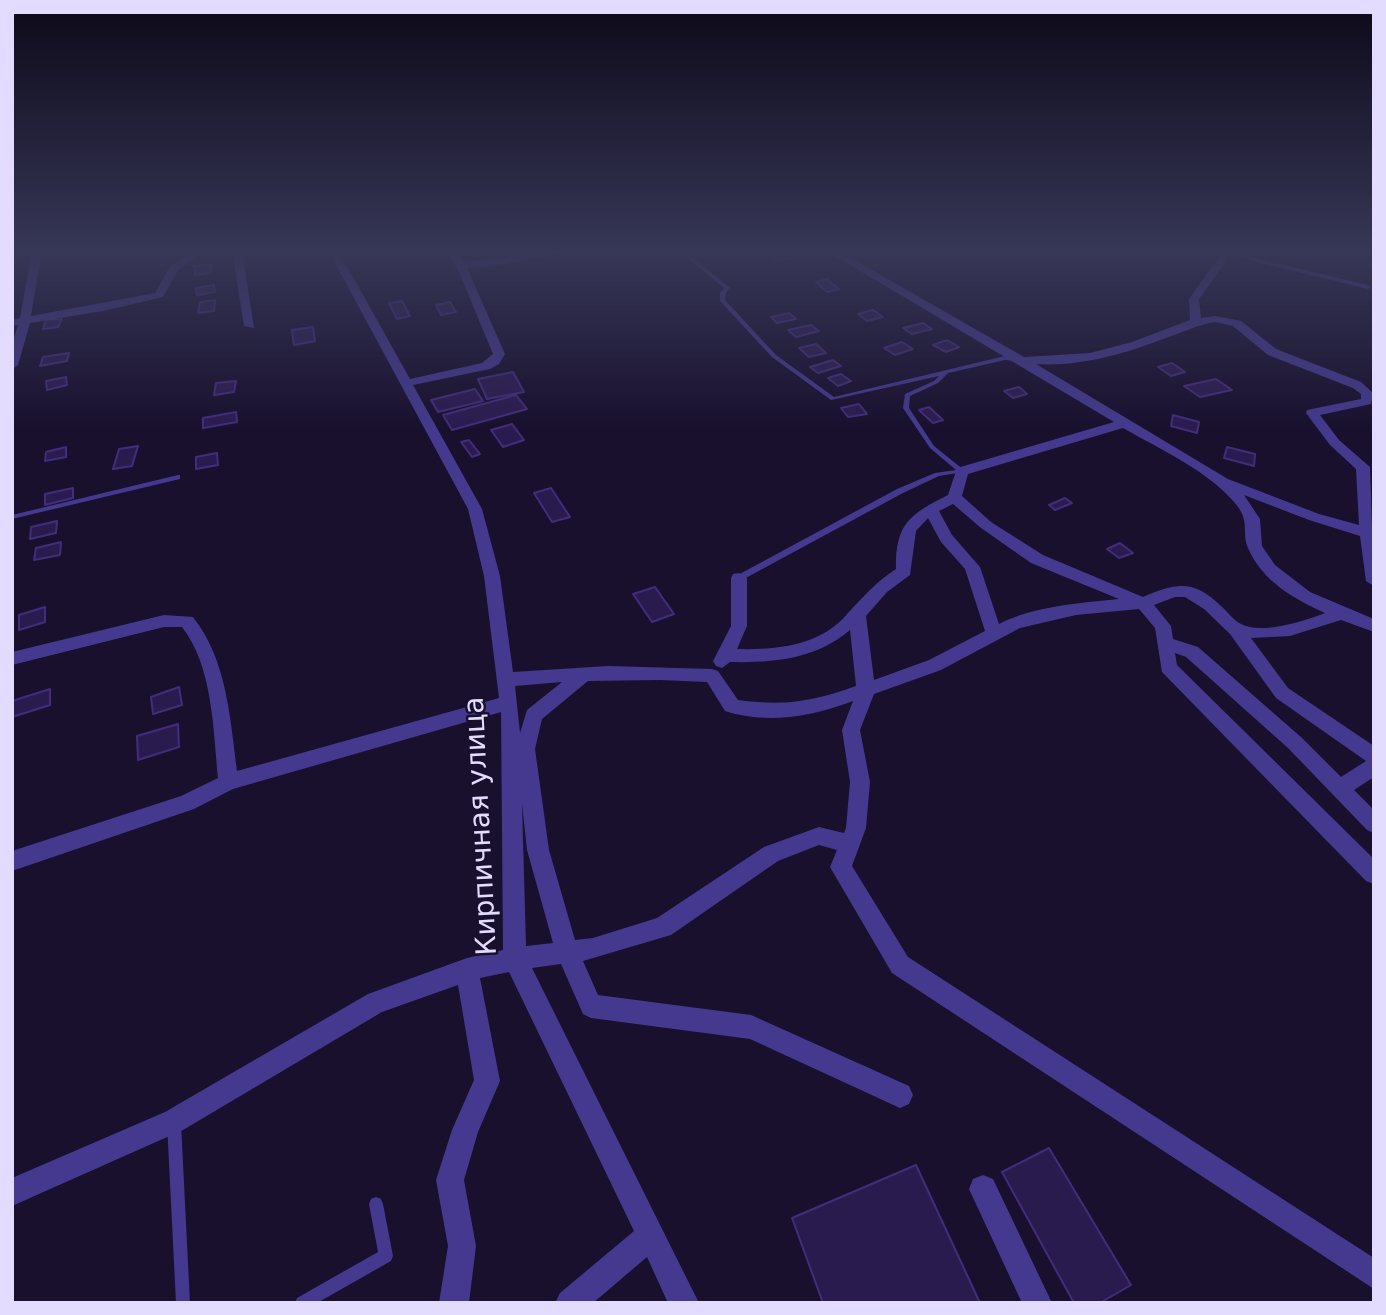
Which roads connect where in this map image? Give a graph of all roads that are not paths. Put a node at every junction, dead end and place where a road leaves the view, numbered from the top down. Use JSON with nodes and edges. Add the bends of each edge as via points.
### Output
{"nodes":[{"id":1,"x":26,"y":311,"type":"edge"},
{"id":2,"x":76,"y":311,"type":"edge"},
{"id":3,"x":247,"y":311,"type":"edge"},
{"id":4,"x":367,"y":311,"type":"edge"},
{"id":5,"x":480,"y":311,"type":"edge"},
{"id":6,"x":733,"y":311,"type":"edge"},
{"id":7,"x":939,"y":311,"type":"edge"},
{"id":8,"x":1196,"y":311,"type":"edge"},
{"id":9,"x":25,"y":320,"type":"junction"},
{"id":10,"x":1196,"y":322,"type":"junction"},
{"id":11,"x":12,"y":323,"type":"edge"},
{"id":12,"x":250,"y":326,"type":"dead end"},
{"id":13,"x":1017,"y":359,"type":"junction"},
{"id":14,"x":12,"y":365,"type":"edge"},
{"id":15,"x":946,"y":372,"type":"junction"},
{"id":16,"x":407,"y":383,"type":"junction"},
{"id":17,"x":1125,"y":423,"type":"junction"},
{"id":18,"x":962,"y":471,"type":"junction"},
{"id":19,"x":178,"y":477,"type":"dead end"},
{"id":20,"x":1223,"y":482,"type":"junction"},
{"id":21,"x":954,"y":497,"type":"junction"},
{"id":22,"x":930,"y":509,"type":"junction"},
{"id":23,"x":12,"y":517,"type":"edge"},
{"id":24,"x":1370,"y":534,"type":"edge"},
{"id":25,"x":739,"y":578,"type":"joint"},
{"id":26,"x":1374,"y":580,"type":"edge"},
{"id":27,"x":1143,"y":603,"type":"junction"},
{"id":28,"x":858,"y":613,"type":"junction"},
{"id":29,"x":1341,"y":613,"type":"junction"},
{"id":30,"x":1374,"y":626,"type":"edge"},
{"id":31,"x":1236,"y":631,"type":"junction"},
{"id":32,"x":994,"y":634,"type":"junction"},
{"id":33,"x":1165,"y":643,"type":"junction"},
{"id":34,"x":727,"y":655,"type":"junction"},
{"id":35,"x":12,"y":659,"type":"edge"},
{"id":36,"x":584,"y":674,"type":"junction"},
{"id":37,"x":712,"y":676,"type":"junction"},
{"id":38,"x":505,"y":680,"type":"junction"},
{"id":39,"x":866,"y":692,"type":"junction"},
{"id":40,"x":508,"y":703,"type":"junction"},
{"id":41,"x":1374,"y":756,"type":"edge"},
{"id":42,"x":1374,"y":766,"type":"edge"},
{"id":43,"x":228,"y":782,"type":"junction"},
{"id":44,"x":1341,"y":788,"type":"junction"},
{"id":45,"x":1374,"y":824,"type":"edge"},
{"id":46,"x":850,"y":844,"type":"junction"},
{"id":47,"x":12,"y":861,"type":"edge"},
{"id":48,"x":1374,"y":874,"type":"edge"},
{"id":49,"x":567,"y":953,"type":"junction"},
{"id":50,"x":515,"y":959,"type":"junction"},
{"id":51,"x":467,"y":970,"type":"junction"},
{"id":52,"x":900,"y":1095,"type":"dead end"},
{"id":53,"x":174,"y":1121,"type":"junction"},
{"id":54,"x":984,"y":1189,"type":"dead end"},
{"id":55,"x":12,"y":1192,"type":"edge"},
{"id":56,"x":376,"y":1204,"type":"dead end"},
{"id":57,"x":651,"y":1235,"type":"junction"},
{"id":58,"x":1374,"y":1275,"type":"edge"},
{"id":59,"x":183,"y":1303,"type":"edge"},
{"id":60,"x":302,"y":1303,"type":"edge"},
{"id":61,"x":454,"y":1303,"type":"edge"},
{"id":62,"x":570,"y":1303,"type":"edge"},
{"id":63,"x":684,"y":1303,"type":"edge"},
{"id":64,"x":1037,"y":1303,"type":"edge"}],
"edges":[{"from":1,"to":9,"type":"street"},
{"from":2,"to":9,"type":"street"},
{"from":3,"to":12,"type":"street"},
{"from":4,"to":16,"type":"street","name":"Кирпичная улица"},
{"from":5,"to":16,"type":"street","via":[[499,354],[495,362]]},
{"from":6,"to":15,"type":"lane","via":[[774,356],[833,399]]},
{"from":7,"to":13,"type":"street"},
{"from":8,"to":10,"type":"street"},
{"from":9,"to":11,"type":"street"},
{"from":9,"to":14,"type":"street"},
{"from":10,"to":13,"type":"street","via":[[1075,360]]},
{"from":10,"to":24,"type":"street","via":[[1237,323],[1272,352],[1367,393],[1367,401],[1312,413],[1346,457],[1363,467]]},
{"from":13,"to":15,"type":"lane"},
{"from":13,"to":17,"type":"street"},
{"from":15,"to":18,"type":"lane","via":[[936,383],[907,395],[906,408],[932,447]]},
{"from":16,"to":38,"type":"street","name":"Кирпичная улица","via":[[475,509],[492,576]]},
{"from":17,"to":18,"type":"street"},
{"from":17,"to":20,"type":"street"},
{"from":18,"to":21,"type":"street"},
{"from":18,"to":25,"type":"lane","via":[[937,474],[900,491]]},
{"from":19,"to":23,"type":"lane"},
{"from":20,"to":24,"type":"street"},
{"from":20,"to":29,"type":"street","via":[[1250,511],[1257,529],[1254,546],[1269,569]]},
{"from":21,"to":22,"type":"street"},
{"from":21,"to":27,"type":"street","via":[[1037,559]]},
{"from":22,"to":28,"type":"street","via":[[910,524],[904,571],[883,583]]},
{"from":22,"to":32,"type":"street","via":[[946,538],[972,567]]},
{"from":24,"to":26,"type":"street"},
{"from":25,"to":34,"type":"street","via":[[739,626]]},
{"from":27,"to":31,"type":"street","via":[[1173,591],[1188,591]]},
{"from":27,"to":32,"type":"street","via":[[1076,610],[1016,623]]},
{"from":27,"to":33,"type":"street","via":[[1163,626]]},
{"from":28,"to":34,"type":"street","via":[[806,651]]},
{"from":28,"to":39,"type":"street"},
{"from":29,"to":30,"type":"street"},
{"from":29,"to":31,"type":"street","via":[[1307,628],[1257,634]]},
{"from":31,"to":41,"type":"street","via":[[1282,693]]},
{"from":32,"to":39,"type":"street"},
{"from":33,"to":44,"type":"street","via":[[1192,652]]},
{"from":33,"to":48,"type":"street","via":[[1168,667]]},
{"from":34,"to":37,"type":"street"},
{"from":35,"to":43,"type":"street","via":[[164,621],[187,621],[197,631],[217,698]]},
{"from":36,"to":37,"type":"street"},
{"from":36,"to":38,"type":"street"},
{"from":36,"to":49,"type":"street","via":[[534,715],[525,749],[538,850]]},
{"from":37,"to":39,"type":"street","via":[[732,706],[771,711],[817,707]]},
{"from":38,"to":40,"type":"street","name":"Кирпичная улица"},
{"from":39,"to":46,"type":"street","via":[[851,730],[860,782]]},
{"from":40,"to":43,"type":"street"},
{"from":40,"to":50,"type":"street","name":"Кирпичная улица"},
{"from":42,"to":44,"type":"street"},
{"from":43,"to":47,"type":"street","via":[[187,803]]},
{"from":44,"to":45,"type":"street"},
{"from":46,"to":49,"type":"street","via":[[819,836],[771,854],[663,928]]},
{"from":46,"to":58,"type":"street","via":[[841,867],[900,965]]},
{"from":49,"to":50,"type":"street"},
{"from":49,"to":52,"type":"street","via":[[591,1006],[751,1027]]},
{"from":50,"to":51,"type":"street"},
{"from":50,"to":57,"type":"street","name":"Кирпичная улица"},
{"from":51,"to":53,"type":"street","via":[[376,1002]]},
{"from":51,"to":61,"type":"street","via":[[487,1081],[450,1180],[462,1246]]},
{"from":53,"to":55,"type":"street"},
{"from":53,"to":59,"type":"lane"},
{"from":54,"to":64,"type":"street"},
{"from":56,"to":60,"type":"lane","via":[[386,1256]]},
{"from":57,"to":62,"type":"street"},
{"from":57,"to":63,"type":"street","name":"Кирпичная улица"}]}
